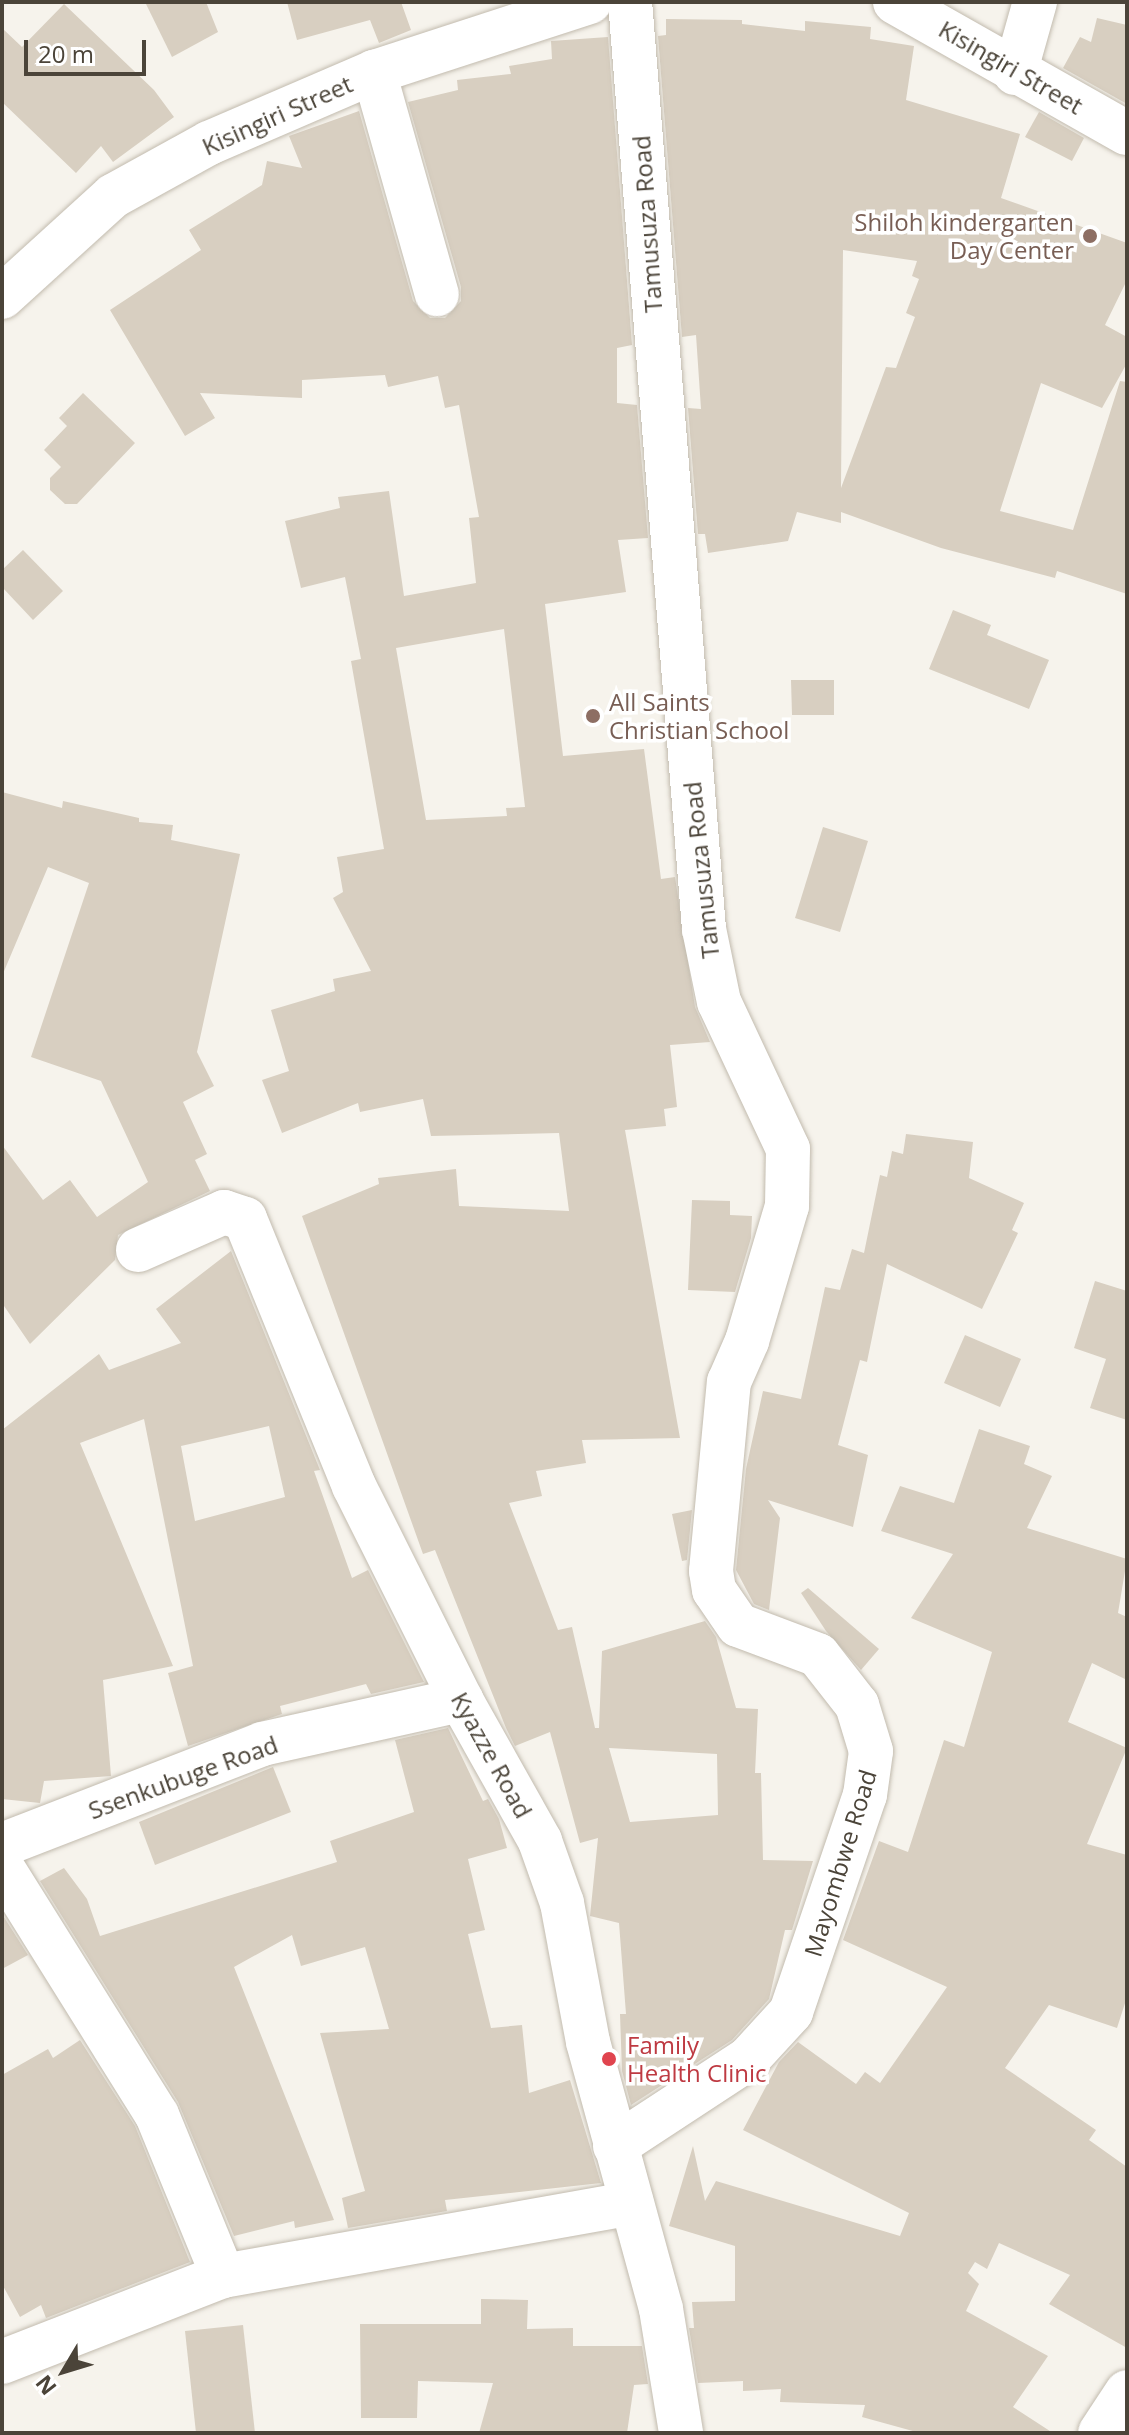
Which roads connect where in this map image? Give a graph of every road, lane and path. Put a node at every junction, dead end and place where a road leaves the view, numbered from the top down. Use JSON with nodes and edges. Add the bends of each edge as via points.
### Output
{"nodes":[{"id":1,"x":590,"y":2,"type":"edge"},
{"id":2,"x":630,"y":2,"type":"edge"},
{"id":3,"x":895,"y":2,"type":"edge"},
{"id":4,"x":1035,"y":2,"type":"edge"},
{"id":5,"x":374,"y":72,"type":"junction"},
{"id":6,"x":1015,"y":73,"type":"junction"},
{"id":7,"x":1127,"y":133,"type":"edge"},
{"id":8,"x":8,"y":278,"type":"edge"},
{"id":9,"x":437,"y":294,"type":"dead end"},
{"id":10,"x":138,"y":1250,"type":"dead end"},
{"id":11,"x":718,"y":1472,"type":"joint"},
{"id":12,"x":461,"y":1700,"type":"junction"},
{"id":13,"x":2,"y":1845,"type":"edge"},
{"id":14,"x":2,"y":1867,"type":"edge"},
{"id":15,"x":615,"y":2146,"type":"junction"},
{"id":16,"x":632,"y":2203,"type":"junction"},
{"id":17,"x":223,"y":2276,"type":"junction"},
{"id":18,"x":2,"y":2362,"type":"edge"},
{"id":19,"x":1127,"y":2392,"type":"edge"},
{"id":20,"x":681,"y":2433,"type":"edge"},
{"id":21,"x":1100,"y":2433,"type":"edge"}],
"edges":[{"from":1,"to":5,"type":"street","name":"Kisingiri Street"},
{"from":2,"to":11,"type":"street","name":"Tamusuza Road","via":[[704,929],[719,1002],[788,1149],[787,1206],[747,1341],[729,1382]]},
{"from":3,"to":6,"type":"street","name":"Kisingiri Street"},
{"from":4,"to":6,"type":"street"},
{"from":5,"to":8,"type":"street","name":"Kisingiri Street","via":[[209,143],[113,196]]},
{"from":5,"to":9,"type":"street"},
{"from":6,"to":7,"type":"street","name":"Kisingiri Street"},
{"from":10,"to":12,"type":"street","name":"Kyazze Road","via":[[224,1212],[245,1219],[340,1456]]},
{"from":11,"to":15,"type":"street","name":"Mayombwe Road","via":[[714,1590],[738,1625],[764,1638],[796,1643],[818,1655],[839,1678],[866,1725],[870,1773],[801,1994],[776,2033],[703,2092]]},
{"from":12,"to":13,"type":"street","name":"Ssenkubuge Road","via":[[262,1744]]},
{"from":12,"to":15,"type":"street","name":"Kyazze Road","via":[[553,1871]]},
{"from":14,"to":17,"type":"street","via":[[157,2115]]},
{"from":15,"to":16,"type":"street","name":"Kyazze Road"},
{"from":16,"to":17,"type":"street"},
{"from":16,"to":20,"type":"street","name":"Kyazze Road","via":[[661,2309]]},
{"from":17,"to":18,"type":"street"},
{"from":19,"to":21,"type":"street"}]}
